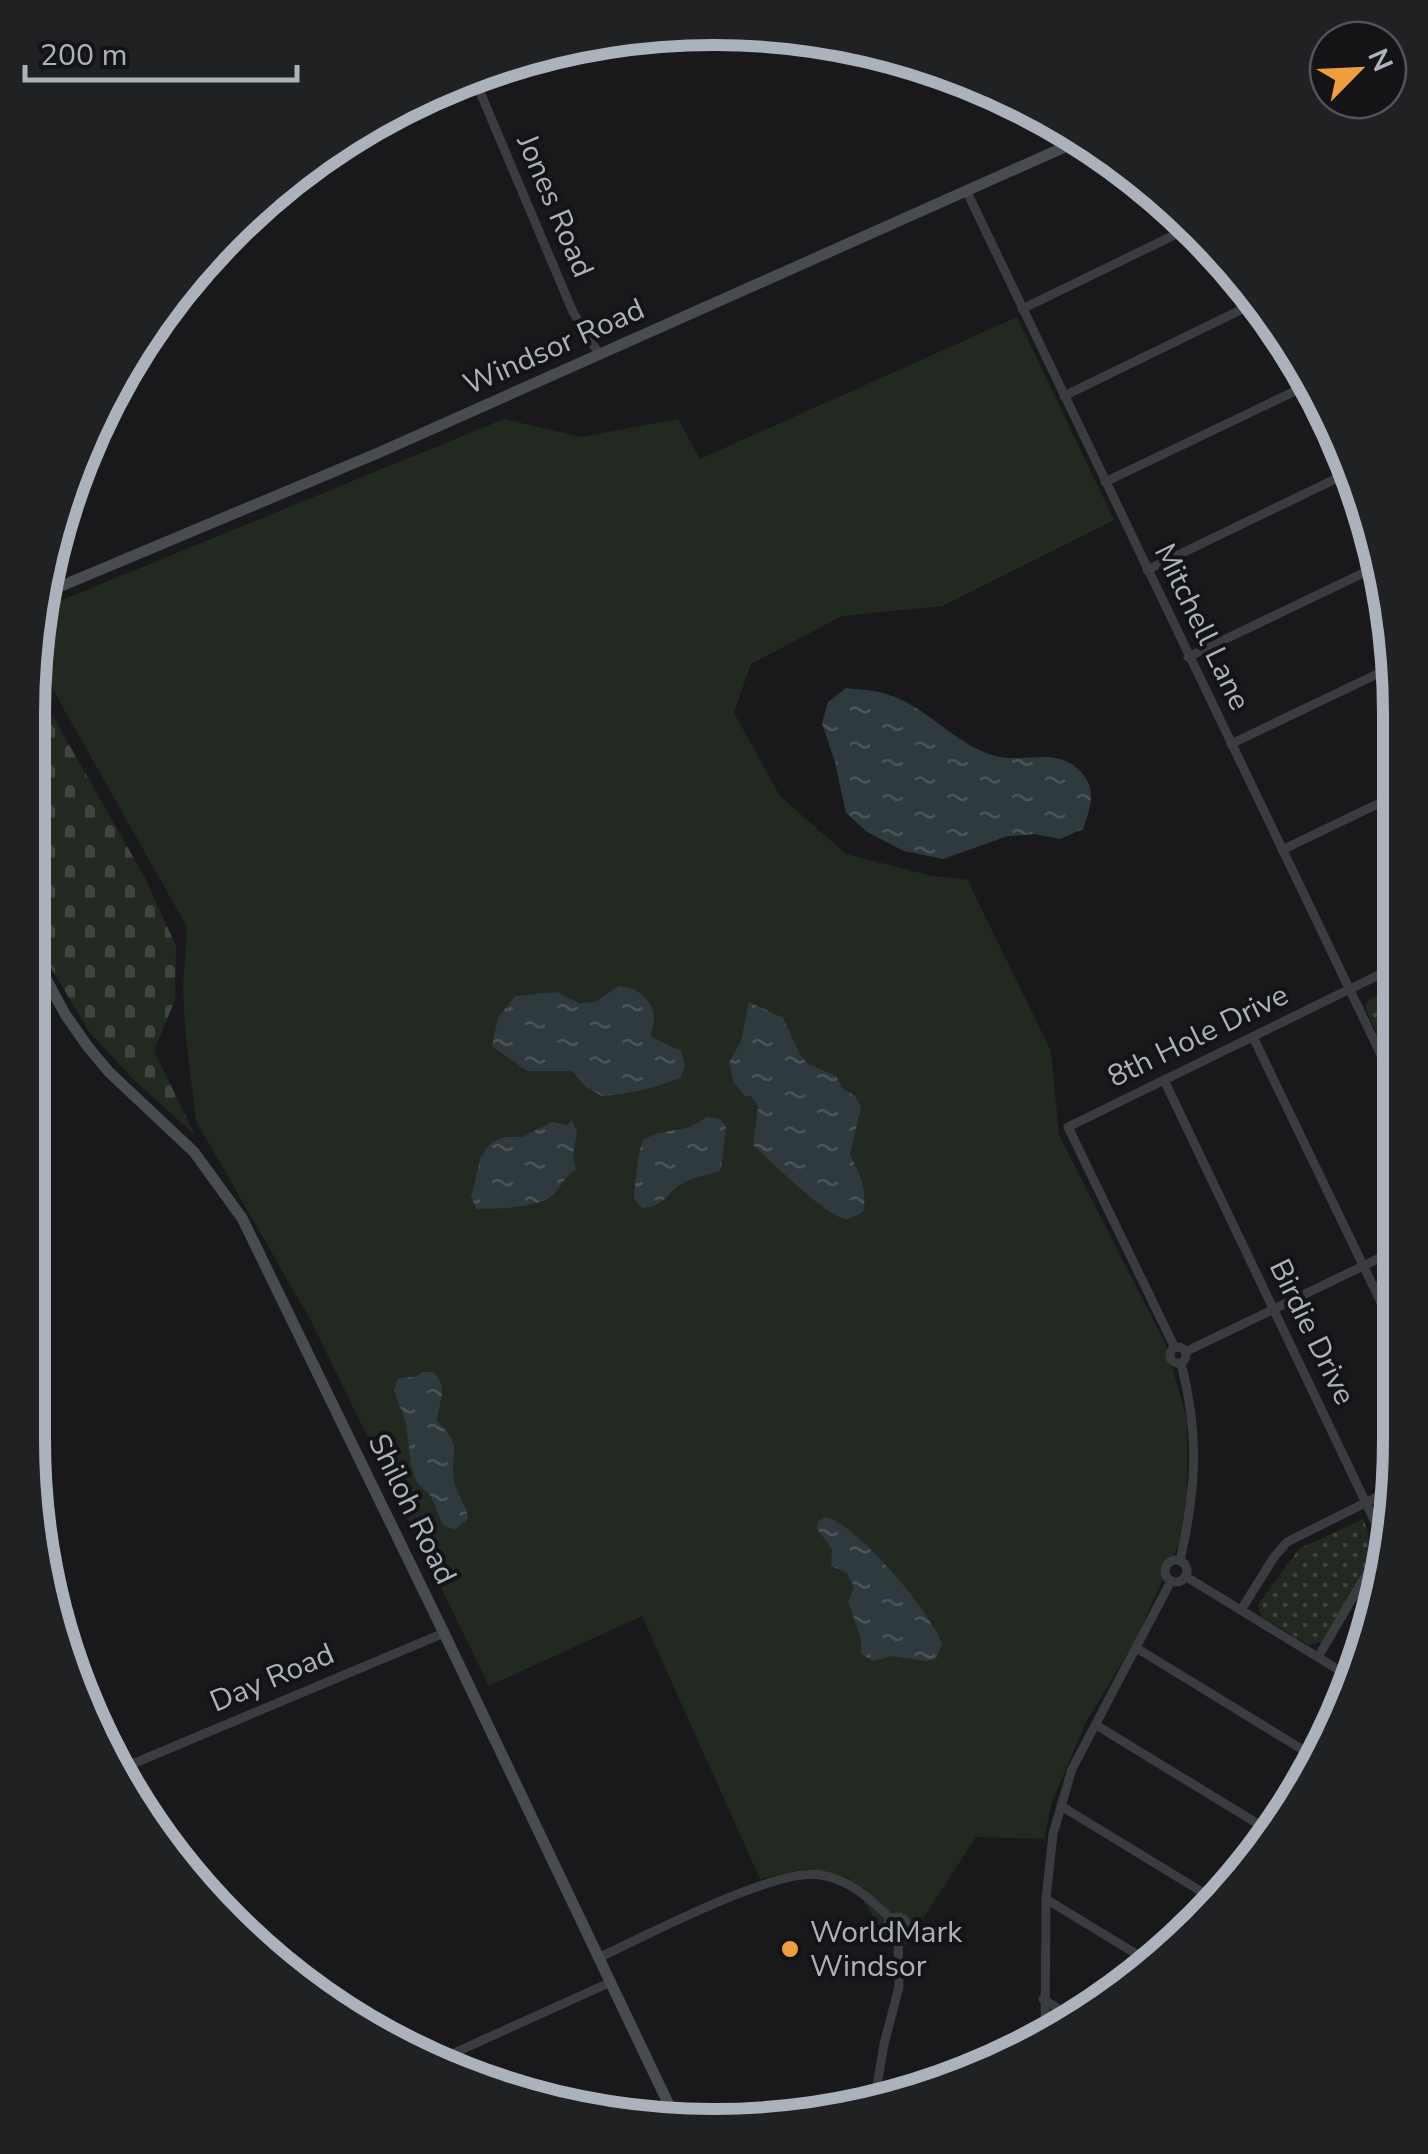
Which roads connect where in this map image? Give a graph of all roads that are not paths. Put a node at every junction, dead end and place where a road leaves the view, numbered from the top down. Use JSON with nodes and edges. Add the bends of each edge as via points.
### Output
{"nodes":[{"id":1,"x":478,"y":89,"type":"edge"},
{"id":2,"x":1067,"y":146,"type":"edge"},
{"id":3,"x":967,"y":192,"type":"junction"},
{"id":4,"x":1179,"y":233,"type":"edge"},
{"id":5,"x":1245,"y":308,"type":"edge"},
{"id":6,"x":1022,"y":309,"type":"junction"},
{"id":7,"x":600,"y":354,"type":"junction"},
{"id":8,"x":1298,"y":390,"type":"edge"},
{"id":9,"x":1064,"y":396,"type":"junction"},
{"id":10,"x":1339,"y":477,"type":"edge"},
{"id":11,"x":1105,"y":482,"type":"junction"},
{"id":12,"x":1147,"y":570,"type":"junction"},
{"id":13,"x":1367,"y":571,"type":"edge"},
{"id":14,"x":57,"y":589,"type":"edge"},
{"id":15,"x":1188,"y":657,"type":"junction"},
{"id":16,"x":1382,"y":672,"type":"edge"},
{"id":17,"x":1231,"y":744,"type":"junction"},
{"id":18,"x":1383,"y":801,"type":"edge"},
{"id":19,"x":1282,"y":850,"type":"junction"},
{"id":20,"x":1383,"y":973,"type":"edge"},
{"id":21,"x":45,"y":976,"type":"edge"},
{"id":22,"x":1350,"y":991,"type":"junction"},
{"id":23,"x":1253,"y":1037,"type":"junction"},
{"id":24,"x":1383,"y":1059,"type":"edge"},
{"id":25,"x":1164,"y":1080,"type":"junction"},
{"id":26,"x":1383,"y":1256,"type":"edge"},
{"id":27,"x":1364,"y":1266,"type":"junction"},
{"id":28,"x":1383,"y":1307,"type":"edge"},
{"id":29,"x":1274,"y":1310,"type":"junction"},
{"id":30,"x":1180,"y":1354,"type":"junction"},
{"id":31,"x":1381,"y":1496,"type":"edge"},
{"id":32,"x":1366,"y":1502,"type":"junction"},
{"id":33,"x":1377,"y":1525,"type":"edge"},
{"id":34,"x":1180,"y":1561,"type":"junction"},
{"id":35,"x":1370,"y":1570,"type":"edge"},
{"id":36,"x":1185,"y":1576,"type":"junction"},
{"id":37,"x":1171,"y":1580,"type":"junction"},
{"id":38,"x":1364,"y":1582,"type":"junction"},
{"id":39,"x":1367,"y":1584,"type":"edge"},
{"id":40,"x":1241,"y":1610,"type":"junction"},
{"id":41,"x":444,"y":1633,"type":"junction"},
{"id":42,"x":1138,"y":1649,"type":"junction"},
{"id":43,"x":1318,"y":1657,"type":"junction"},
{"id":44,"x":1341,"y":1671,"type":"edge"},
{"id":45,"x":1096,"y":1725,"type":"junction"},
{"id":46,"x":1305,"y":1752,"type":"edge"},
{"id":47,"x":130,"y":1765,"type":"edge"},
{"id":48,"x":1061,"y":1806,"type":"junction"},
{"id":49,"x":1260,"y":1825,"type":"edge"},
{"id":50,"x":1205,"y":1894,"type":"edge"},
{"id":51,"x":1046,"y":1899,"type":"junction"},
{"id":52,"x":1139,"y":1956,"type":"edge"},
{"id":53,"x":600,"y":1957,"type":"junction"},
{"id":54,"x":612,"y":1982,"type":"junction"},
{"id":55,"x":1043,"y":1999,"type":"junction"},
{"id":56,"x":1062,"y":2011,"type":"edge"},
{"id":57,"x":1044,"y":2021,"type":"edge"},
{"id":58,"x":451,"y":2055,"type":"edge"},
{"id":59,"x":877,"y":2088,"type":"edge"},
{"id":60,"x":671,"y":2108,"type":"edge"}],
"edges":[{"from":1,"to":7,"type":"street","name":"Jones Road","via":[[572,312]]},
{"from":2,"to":3,"type":"main road","name":"Windsor Road"},
{"from":3,"to":6,"type":"street","name":"Mitchell Lane"},
{"from":3,"to":7,"type":"main road","name":"Windsor Road"},
{"from":4,"to":6,"type":"street"},
{"from":5,"to":9,"type":"street"},
{"from":6,"to":9,"type":"street","name":"Mitchell Lane"},
{"from":7,"to":14,"type":"main road","name":"Windsor Road"},
{"from":8,"to":11,"type":"street"},
{"from":9,"to":11,"type":"street","name":"Mitchell Lane"},
{"from":10,"to":12,"type":"street"},
{"from":11,"to":12,"type":"street","name":"Mitchell Lane"},
{"from":12,"to":15,"type":"street","name":"Mitchell Lane"},
{"from":13,"to":15,"type":"street"},
{"from":15,"to":17,"type":"street","name":"Mitchell Lane"},
{"from":16,"to":17,"type":"street"},
{"from":17,"to":19,"type":"street","name":"Mitchell Lane"},
{"from":18,"to":19,"type":"street"},
{"from":19,"to":22,"type":"street","name":"Mitchell Lane"},
{"from":20,"to":22,"type":"street","name":"8th Hole Drive"},
{"from":21,"to":41,"type":"main road","name":"Shiloh Road","via":[[108,1072],[194,1152],[242,1218]]},
{"from":22,"to":23,"type":"street","name":"8th Hole Drive"},
{"from":22,"to":24,"type":"street","name":"Mitchell Lane"},
{"from":23,"to":25,"type":"street","name":"8th Hole Drive"},
{"from":23,"to":27,"type":"street"},
{"from":25,"to":29,"type":"street","name":"Birdie Drive"},
{"from":25,"to":30,"type":"street","name":"8th Hole Drive","via":[[1068,1127]]},
{"from":26,"to":27,"type":"street"},
{"from":27,"to":28,"type":"street"},
{"from":27,"to":29,"type":"street"},
{"from":29,"to":30,"type":"street"},
{"from":29,"to":32,"type":"street","name":"Birdie Drive"},
{"from":30,"to":34,"type":"street","via":[[1195,1451],[1194,1502]]},
{"from":31,"to":32,"type":"street"},
{"from":32,"to":33,"type":"street","name":"Birdie Drive"},
{"from":32,"to":40,"type":"street","via":[[1287,1542]]},
{"from":34,"to":36,"type":"street"},
{"from":34,"to":37,"type":"street","via":[[1167,1565]]},
{"from":35,"to":38,"type":"street","name":"Birdie Drive"},
{"from":36,"to":37,"type":"street"},
{"from":36,"to":40,"type":"street"},
{"from":37,"to":42,"type":"street"},
{"from":38,"to":39,"type":"street"},
{"from":38,"to":43,"type":"street","name":"Birdie Drive"},
{"from":40,"to":43,"type":"street"},
{"from":41,"to":47,"type":"street","name":"Day Road"},
{"from":41,"to":53,"type":"main road","name":"Shiloh Road"},
{"from":42,"to":45,"type":"street"},
{"from":42,"to":46,"type":"street"},
{"from":43,"to":44,"type":"street"},
{"from":45,"to":48,"type":"street"},
{"from":45,"to":49,"type":"street"},
{"from":48,"to":50,"type":"street"},
{"from":48,"to":51,"type":"street"},
{"from":51,"to":52,"type":"street"},
{"from":51,"to":55,"type":"street"},
{"from":53,"to":54,"type":"main road","name":"Shiloh Road"},
{"from":53,"to":59,"type":"street","via":[[768,1882],[806,1873],[851,1886],[891,1920],[906,1922],[898,1936],[900,1986]]},
{"from":54,"to":58,"type":"street"},
{"from":54,"to":60,"type":"main road","name":"Shiloh Road"},
{"from":55,"to":56,"type":"street"},
{"from":55,"to":57,"type":"street"}]}
